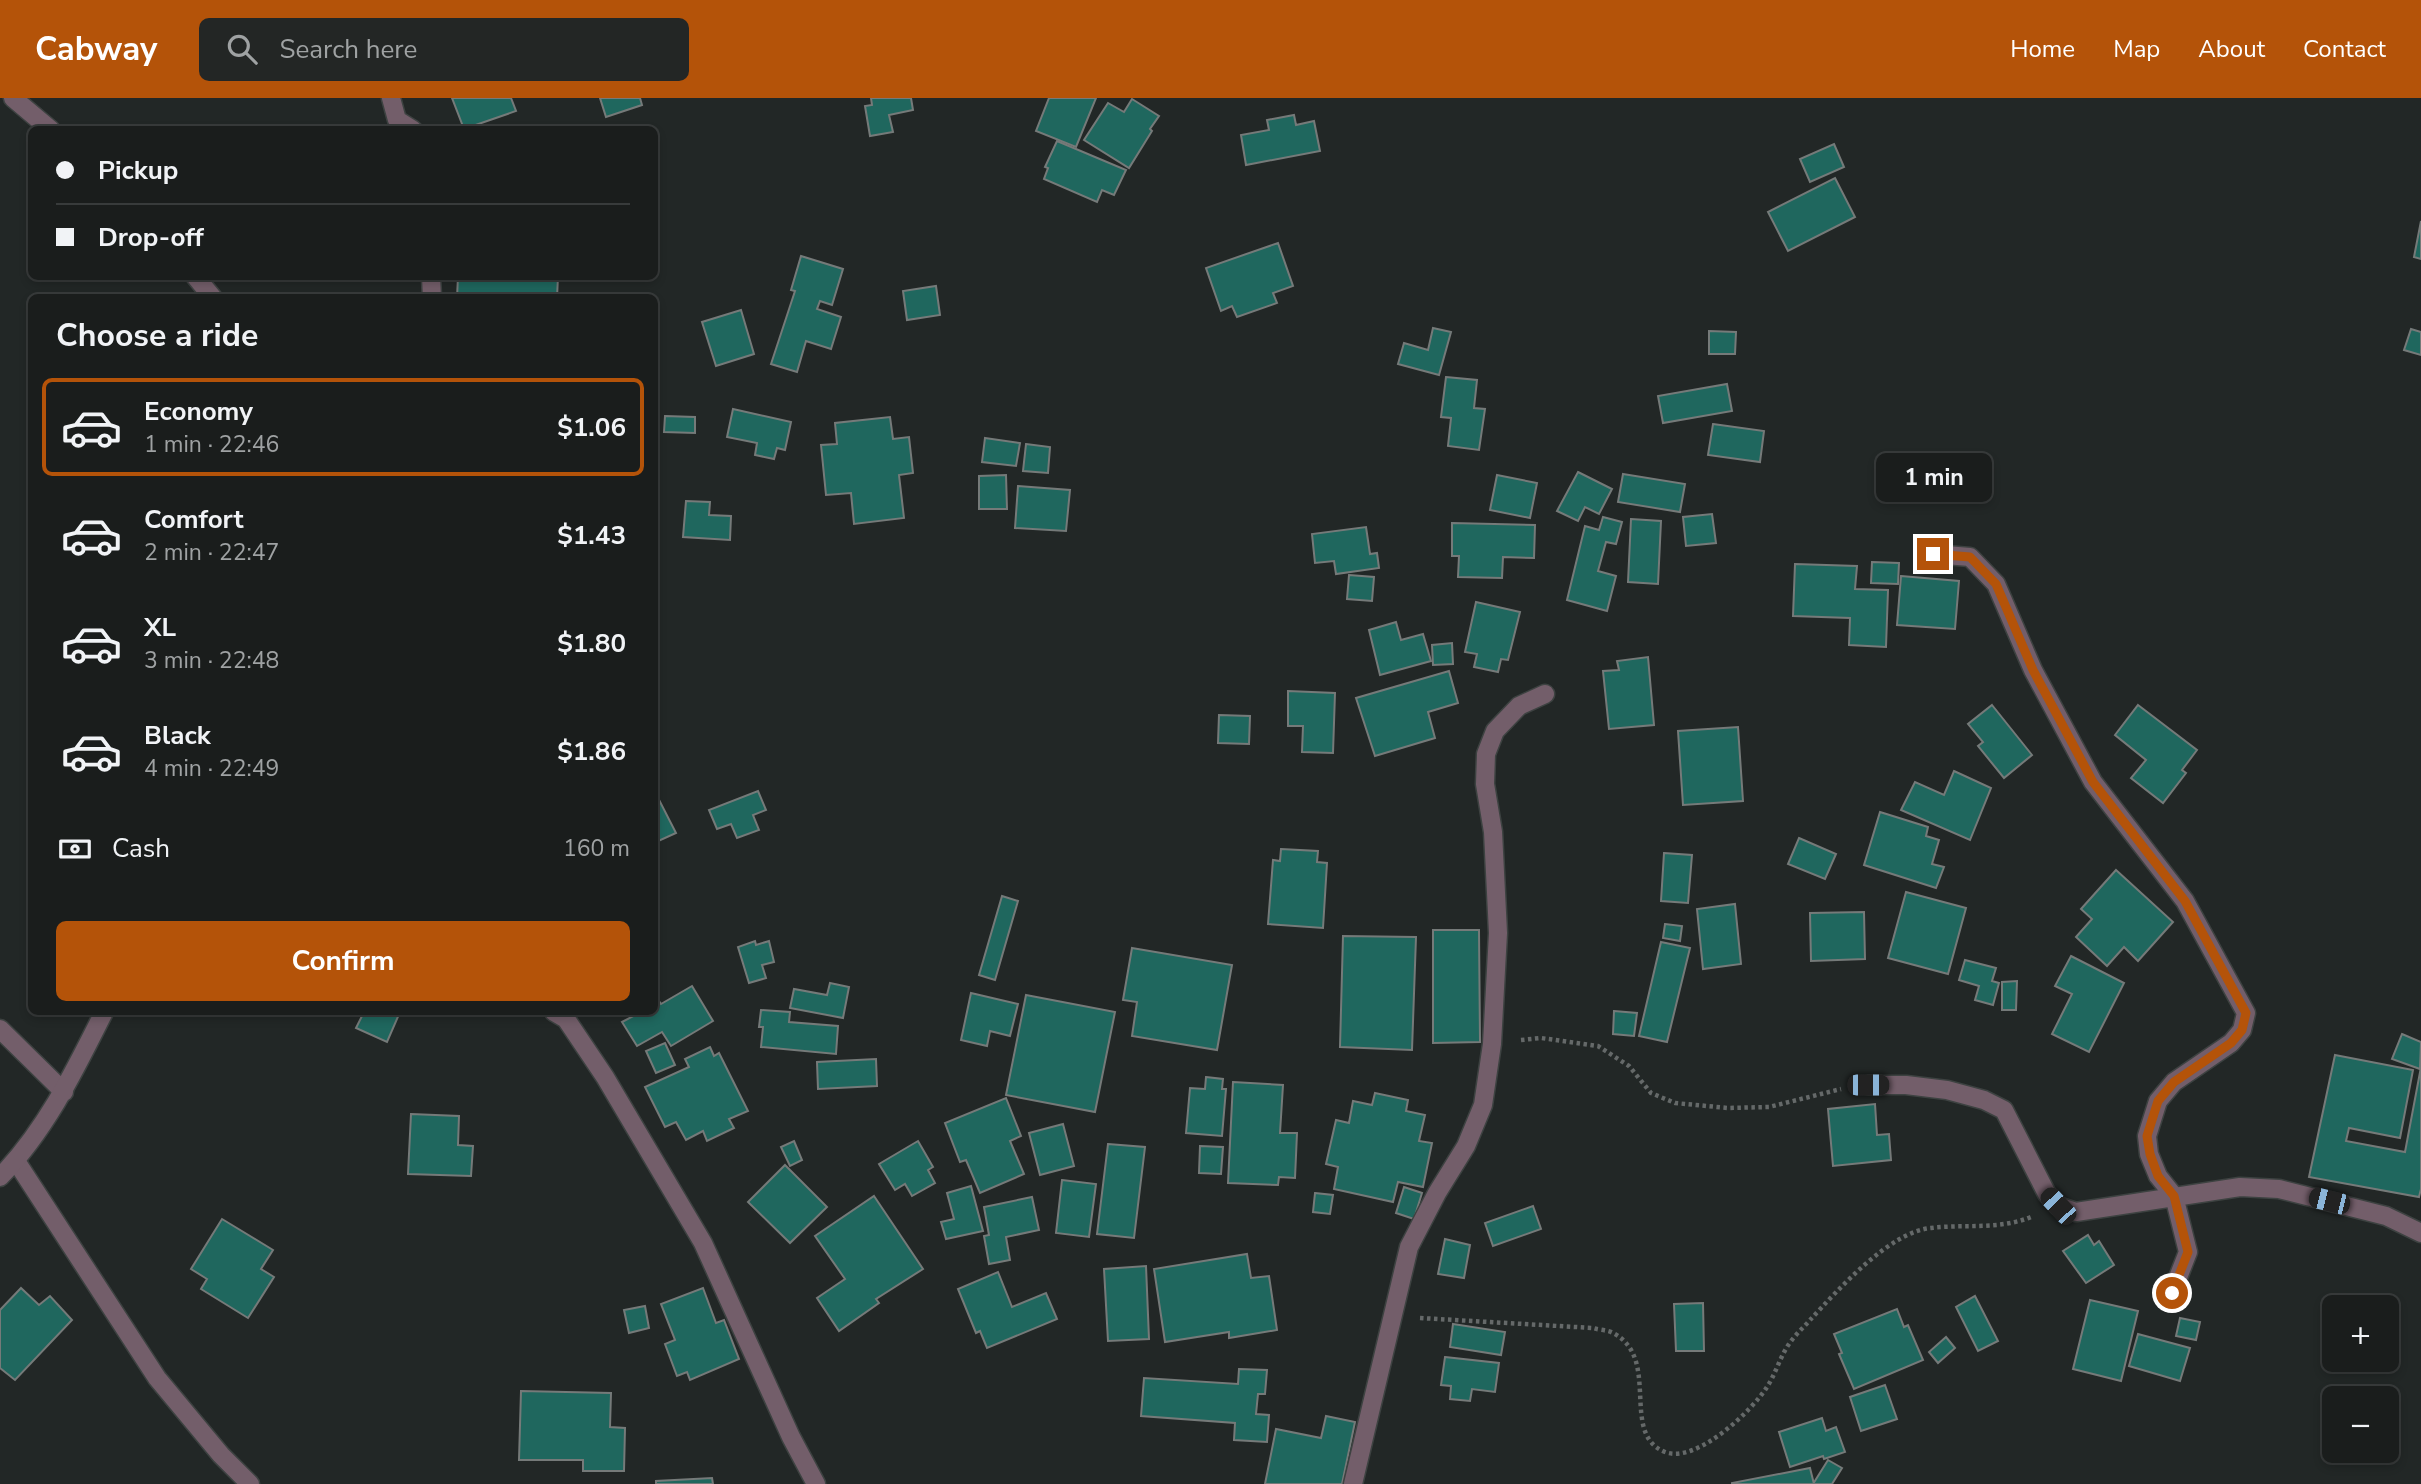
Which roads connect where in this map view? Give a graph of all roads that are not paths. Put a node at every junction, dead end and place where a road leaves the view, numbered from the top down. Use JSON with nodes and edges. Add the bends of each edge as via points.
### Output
{"nodes":[{"id":1,"x":13,"y":98,"type":"edge"},
{"id":2,"x":391,"y":98,"type":"edge"},
{"id":3,"x":46,"y":126,"type":"edge"},
{"id":4,"x":407,"y":126,"type":"edge"},
{"id":5,"x":198,"y":280,"type":"edge"},
{"id":6,"x":210,"y":294,"type":"edge"},
{"id":7,"x":1933,"y":554,"type":"dead end"},
{"id":8,"x":1545,"y":694,"type":"dead end"},
{"id":9,"x":102,"y":1015,"type":"edge"},
{"id":10,"x":559,"y":1015,"type":"edge"},
{"id":11,"x":0,"y":1029,"type":"edge"},
{"id":12,"x":1868,"y":1085,"type":"road end"},
{"id":13,"x":64,"y":1092,"type":"junction"},
{"id":14,"x":16,"y":1161,"type":"junction"},
{"id":15,"x":0,"y":1177,"type":"edge"},
{"id":16,"x":2174,"y":1196,"type":"junction"},
{"id":17,"x":2421,"y":1233,"type":"edge"},
{"id":18,"x":2172,"y":1293,"type":"dead end"},
{"id":19,"x":250,"y":1484,"type":"edge"},
{"id":20,"x":816,"y":1484,"type":"edge"},
{"id":21,"x":1353,"y":1484,"type":"edge"}],
"edges":[{"from":1,"to":3,"type":"street"},
{"from":2,"to":4,"type":"street","via":[[397,120]]},
{"from":5,"to":6,"type":"street"},
{"from":7,"to":16,"type":"street","via":[[1970,557],[1996,584],[2033,670],[2093,782],[2185,901],[2246,1013],[2242,1030],[2231,1043],[2174,1082],[2158,1101],[2148,1145],[2158,1176]]},
{"from":8,"to":21,"type":"street","via":[[1519,706],[1495,731],[1486,754],[1498,933],[1492,1044],[1483,1105],[1466,1146],[1409,1247]]},
{"from":9,"to":13,"type":"street"},
{"from":10,"to":20,"type":"street","via":[[606,1077],[703,1243]]},
{"from":11,"to":13,"type":"street"},
{"from":12,"to":16,"type":"street","via":[[1947,1090],[2004,1110],[2047,1194],[2058,1206],[2077,1212]]},
{"from":13,"to":14,"type":"street"},
{"from":14,"to":15,"type":"street"},
{"from":14,"to":19,"type":"street","via":[[157,1378]]},
{"from":16,"to":17,"type":"street","via":[[2240,1187],[2280,1189],[2386,1216]]},
{"from":16,"to":18,"type":"street","via":[[2188,1252]]}]}
